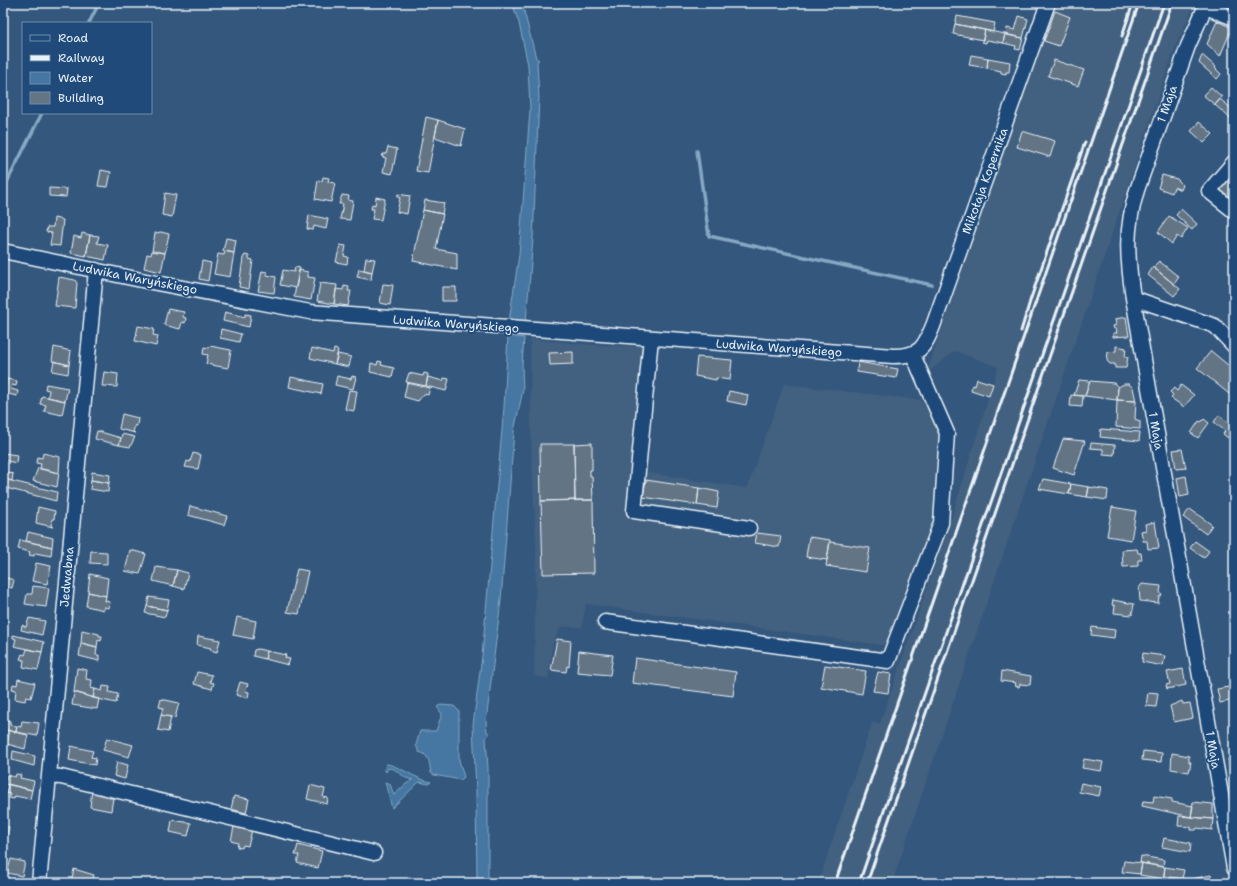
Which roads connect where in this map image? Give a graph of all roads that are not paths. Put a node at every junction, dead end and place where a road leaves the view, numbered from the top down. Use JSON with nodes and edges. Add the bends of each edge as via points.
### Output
{"nodes":[{"id":1,"x":1048,"y":3,"type":"edge"},
{"id":2,"x":1206,"y":5,"type":"edge"},
{"id":3,"x":1234,"y":18,"type":"edge"},
{"id":4,"x":1234,"y":162,"type":"edge"},
{"id":5,"x":1234,"y":211,"type":"edge"},
{"id":6,"x":3,"y":251,"type":"edge"},
{"id":7,"x":96,"y":270,"type":"junction"},
{"id":8,"x":1133,"y":298,"type":"junction"},
{"id":9,"x":651,"y":338,"type":"junction"},
{"id":10,"x":1234,"y":346,"type":"edge"},
{"id":11,"x":913,"y":355,"type":"junction"},
{"id":12,"x":749,"y":528,"type":"dead end"},
{"id":13,"x":605,"y":622,"type":"dead end"},
{"id":14,"x":49,"y":776,"type":"junction"},
{"id":15,"x":374,"y":852,"type":"dead end"},
{"id":16,"x":1234,"y":868,"type":"edge"},
{"id":17,"x":39,"y":883,"type":"edge"}],
"edges":[{"from":1,"to":11,"type":"street","name":"Mikołaja Kopernika","via":[[933,326],[926,342]]},
{"from":2,"to":3,"type":"street"},
{"from":2,"to":8,"type":"street","name":"1 Maja","via":[[1188,46],[1130,214],[1127,241]]},
{"from":4,"to":5,"type":"street","via":[[1209,190]]},
{"from":6,"to":7,"type":"street","name":"Ludwika Waryńskiego"},
{"from":7,"to":9,"type":"street","name":"Ludwika Waryńskiego","via":[[310,312]]},
{"from":7,"to":14,"type":"street","name":"Jedwabna"},
{"from":8,"to":10,"type":"street","via":[[1215,326]]},
{"from":8,"to":16,"type":"street","name":"1 Maja"},
{"from":9,"to":11,"type":"street","name":"Ludwika Waryńskiego","via":[[893,356]]},
{"from":9,"to":12,"type":"street","via":[[634,511]]},
{"from":11,"to":13,"type":"street","via":[[947,433],[941,523],[888,661]]},
{"from":14,"to":15,"type":"street"},
{"from":14,"to":17,"type":"street","name":"Jedwabna"}]}
